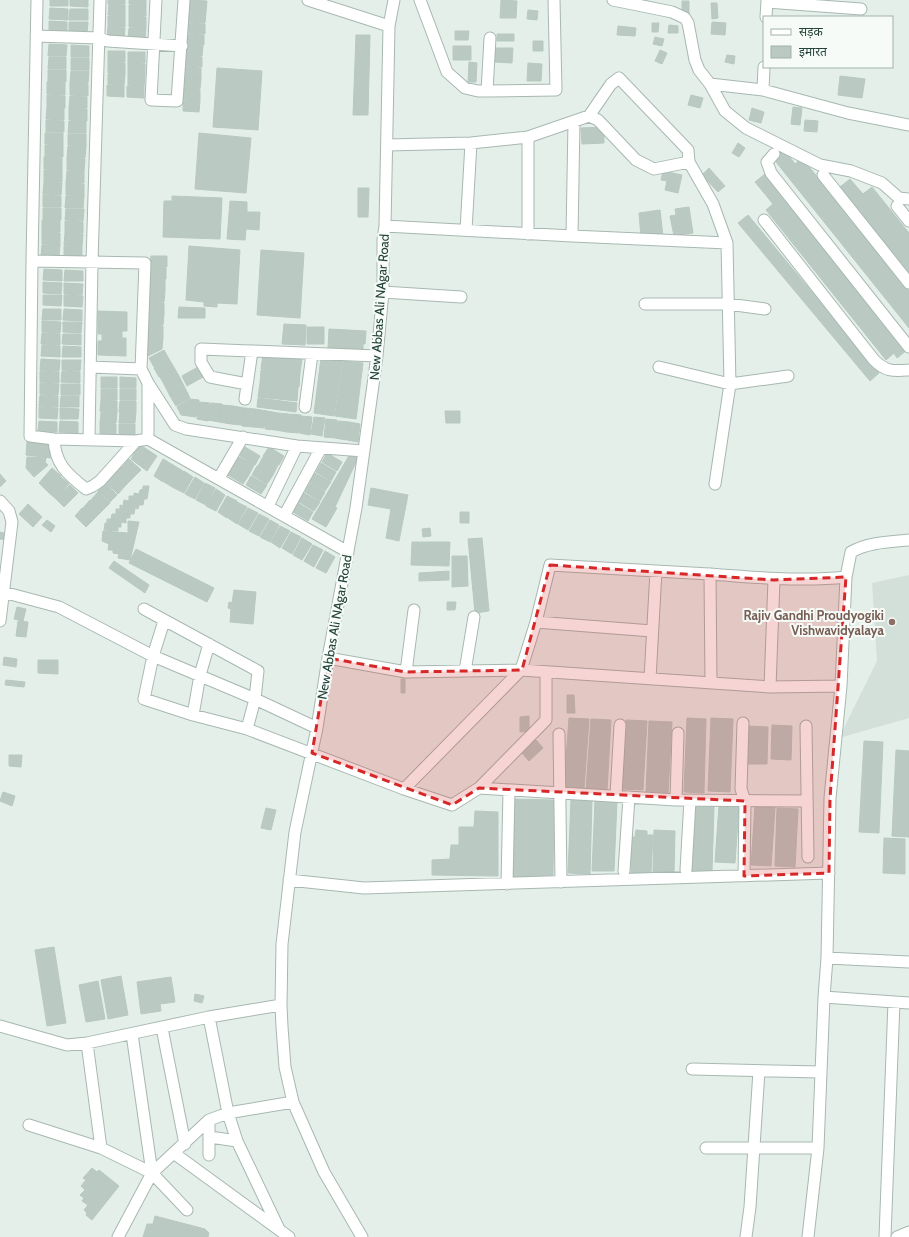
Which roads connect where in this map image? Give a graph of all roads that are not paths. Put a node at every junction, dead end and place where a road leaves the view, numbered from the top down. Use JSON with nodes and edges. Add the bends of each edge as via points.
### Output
{"nodes":[{"id":1,"x":37,"y":0,"type":"edge"},
{"id":2,"x":100,"y":0,"type":"edge"},
{"id":3,"x":156,"y":0,"type":"edge"},
{"id":4,"x":184,"y":0,"type":"edge"},
{"id":5,"x":308,"y":0,"type":"edge"},
{"id":6,"x":394,"y":0,"type":"edge"},
{"id":7,"x":420,"y":0,"type":"edge"},
{"id":8,"x":554,"y":0,"type":"edge"},
{"id":9,"x":613,"y":0,"type":"edge"},
{"id":10,"x":767,"y":1,"type":"edge"},
{"id":11,"x":861,"y":9,"type":"dead end"},
{"id":12,"x":766,"y":16,"type":"edge"},
{"id":13,"x":389,"y":26,"type":"junction"},
{"id":14,"x":36,"y":36,"type":"junction"},
{"id":15,"x":99,"y":38,"type":"junction"},
{"id":16,"x":490,"y":38,"type":"dead end"},
{"id":17,"x":154,"y":44,"type":"junction"},
{"id":18,"x":182,"y":46,"type":"junction"},
{"id":19,"x":764,"y":68,"type":"edge"},
{"id":20,"x":710,"y":84,"type":"junction"},
{"id":21,"x":763,"y":90,"type":"junction"},
{"id":22,"x":487,"y":91,"type":"junction"},
{"id":23,"x":589,"y":116,"type":"junction"},
{"id":24,"x":574,"y":121,"type":"junction"},
{"id":25,"x":909,"y":125,"type":"edge"},
{"id":26,"x":528,"y":137,"type":"junction"},
{"id":27,"x":471,"y":143,"type":"junction"},
{"id":28,"x":387,"y":145,"type":"junction"},
{"id":29,"x":774,"y":154,"type":"dead end"},
{"id":30,"x":689,"y":162,"type":"junction"},
{"id":31,"x":823,"y":175,"type":"dead end"},
{"id":32,"x":909,"y":199,"type":"edge"},
{"id":33,"x":897,"y":206,"type":"dead end"},
{"id":34,"x":764,"y":220,"type":"dead end"},
{"id":35,"x":909,"y":221,"type":"edge"},
{"id":36,"x":385,"y":226,"type":"junction"},
{"id":37,"x":466,"y":230,"type":"junction"},
{"id":38,"x":528,"y":234,"type":"junction"},
{"id":39,"x":572,"y":236,"type":"junction"},
{"id":40,"x":727,"y":243,"type":"junction"},
{"id":41,"x":32,"y":261,"type":"junction"},
{"id":42,"x":92,"y":262,"type":"junction"},
{"id":43,"x":909,"y":283,"type":"edge"},
{"id":44,"x":383,"y":292,"type":"junction"},
{"id":45,"x":461,"y":297,"type":"dead end"},
{"id":46,"x":645,"y":304,"type":"dead end"},
{"id":47,"x":728,"y":304,"type":"junction"},
{"id":48,"x":765,"y":309,"type":"dead end"},
{"id":49,"x":909,"y":346,"type":"edge"},
{"id":50,"x":252,"y":351,"type":"junction"},
{"id":51,"x":312,"y":354,"type":"junction"},
{"id":52,"x":377,"y":356,"type":"junction"},
{"id":53,"x":90,"y":367,"type":"junction"},
{"id":54,"x":659,"y":367,"type":"dead end"},
{"id":55,"x":141,"y":369,"type":"junction"},
{"id":56,"x":909,"y":370,"type":"edge"},
{"id":57,"x":788,"y":376,"type":"dead end"},
{"id":58,"x":148,"y":383,"type":"junction"},
{"id":59,"x":247,"y":384,"type":"junction"},
{"id":60,"x":730,"y":384,"type":"junction"},
{"id":61,"x":245,"y":399,"type":"dead end"},
{"id":62,"x":305,"y":408,"type":"dead end"},
{"id":63,"x":244,"y":437,"type":"junction"},
{"id":64,"x":54,"y":439,"type":"junction"},
{"id":65,"x":89,"y":439,"type":"junction"},
{"id":66,"x":148,"y":439,"type":"junction"},
{"id":67,"x":136,"y":441,"type":"junction"},
{"id":68,"x":297,"y":446,"type":"junction"},
{"id":69,"x":320,"y":448,"type":"junction"},
{"id":70,"x":364,"y":451,"type":"junction"},
{"id":71,"x":219,"y":478,"type":"junction"},
{"id":72,"x":715,"y":484,"type":"dead end"},
{"id":73,"x":0,"y":501,"type":"edge"},
{"id":74,"x":268,"y":506,"type":"junction"},
{"id":75,"x":284,"y":516,"type":"junction"},
{"id":76,"x":0,"y":520,"type":"edge"},
{"id":77,"x":12,"y":522,"type":"junction"},
{"id":78,"x":909,"y":540,"type":"edge"},
{"id":79,"x":348,"y":552,"type":"junction"},
{"id":80,"x":656,"y":571,"type":"junction"},
{"id":81,"x":710,"y":574,"type":"junction"},
{"id":82,"x":846,"y":577,"type":"junction"},
{"id":83,"x":774,"y":580,"type":"junction"},
{"id":84,"x":2,"y":596,"type":"edge"},
{"id":85,"x":144,"y":608,"type":"dead end"},
{"id":86,"x":414,"y":610,"type":"dead end"},
{"id":87,"x":474,"y":617,"type":"dead end"},
{"id":88,"x":0,"y":621,"type":"edge"},
{"id":89,"x":164,"y":621,"type":"junction"},
{"id":90,"x":536,"y":622,"type":"junction"},
{"id":91,"x":652,"y":631,"type":"junction"},
{"id":92,"x":209,"y":644,"type":"junction"},
{"id":93,"x":153,"y":656,"type":"junction"},
{"id":94,"x":328,"y":658,"type":"junction"},
{"id":95,"x":521,"y":670,"type":"junction"},
{"id":96,"x":465,"y":671,"type":"junction"},
{"id":97,"x":406,"y":672,"type":"junction"},
{"id":98,"x":546,"y":672,"type":"junction"},
{"id":99,"x":200,"y":675,"type":"junction"},
{"id":100,"x":650,"y":679,"type":"junction"},
{"id":101,"x":710,"y":684,"type":"junction"},
{"id":102,"x":841,"y":686,"type":"junction"},
{"id":103,"x":770,"y":687,"type":"junction"},
{"id":104,"x":255,"y":699,"type":"junction"},
{"id":105,"x":193,"y":715,"type":"junction"},
{"id":106,"x":743,"y":723,"type":"dead end"},
{"id":107,"x":620,"y":725,"type":"dead end"},
{"id":108,"x":806,"y":726,"type":"dead end"},
{"id":109,"x":317,"y":728,"type":"junction"},
{"id":110,"x":247,"y":729,"type":"junction"},
{"id":111,"x":678,"y":733,"type":"dead end"},
{"id":112,"x":559,"y":734,"type":"dead end"},
{"id":113,"x":312,"y":753,"type":"junction"},
{"id":114,"x":479,"y":788,"type":"junction"},
{"id":115,"x":404,"y":789,"type":"junction"},
{"id":116,"x":509,"y":790,"type":"junction"},
{"id":117,"x":558,"y":792,"type":"junction"},
{"id":118,"x":616,"y":795,"type":"junction"},
{"id":119,"x":629,"y":797,"type":"junction"},
{"id":120,"x":676,"y":800,"type":"junction"},
{"id":121,"x":690,"y":800,"type":"junction"},
{"id":122,"x":745,"y":801,"type":"junction"},
{"id":123,"x":806,"y":801,"type":"junction"},
{"id":124,"x":808,"y":857,"type":"dead end"},
{"id":125,"x":686,"y":870,"type":"dead end"},
{"id":126,"x":624,"y":871,"type":"dead end"},
{"id":127,"x":829,"y":873,"type":"junction"},
{"id":128,"x":744,"y":876,"type":"junction"},
{"id":129,"x":289,"y":880,"type":"junction"},
{"id":130,"x":560,"y":882,"type":"junction"},
{"id":131,"x":506,"y":884,"type":"junction"},
{"id":132,"x":827,"y":958,"type":"junction"},
{"id":133,"x":909,"y":962,"type":"edge"},
{"id":134,"x":824,"y":997,"type":"junction"},
{"id":135,"x":894,"y":1002,"type":"junction"},
{"id":136,"x":909,"y":1003,"type":"edge"},
{"id":137,"x":281,"y":1005,"type":"junction"},
{"id":138,"x":209,"y":1017,"type":"junction"},
{"id":139,"x":0,"y":1026,"type":"edge"},
{"id":140,"x":162,"y":1028,"type":"junction"},
{"id":141,"x":132,"y":1034,"type":"junction"},
{"id":142,"x":87,"y":1043,"type":"junction"},
{"id":143,"x":692,"y":1069,"type":"dead end"},
{"id":144,"x":759,"y":1071,"type":"junction"},
{"id":145,"x":821,"y":1072,"type":"junction"},
{"id":146,"x":293,"y":1102,"type":"junction"},
{"id":147,"x":228,"y":1113,"type":"junction"},
{"id":148,"x":209,"y":1120,"type":"junction"},
{"id":149,"x":29,"y":1125,"type":"dead end"},
{"id":150,"x":210,"y":1137,"type":"junction"},
{"id":151,"x":237,"y":1141,"type":"junction"},
{"id":152,"x":185,"y":1144,"type":"junction"},
{"id":153,"x":101,"y":1148,"type":"junction"},
{"id":154,"x":706,"y":1148,"type":"dead end"},
{"id":155,"x":818,"y":1148,"type":"junction"},
{"id":156,"x":754,"y":1149,"type":"junction"},
{"id":157,"x":175,"y":1154,"type":"junction"},
{"id":158,"x":209,"y":1155,"type":"dead end"},
{"id":159,"x":152,"y":1173,"type":"junction"},
{"id":160,"x":187,"y":1210,"type":"dead end"},
{"id":161,"x":279,"y":1229,"type":"junction"},
{"id":162,"x":909,"y":1232,"type":"edge"},
{"id":163,"x":118,"y":1237,"type":"edge"},
{"id":164,"x":289,"y":1237,"type":"edge"},
{"id":165,"x":362,"y":1237,"type":"edge"},
{"id":166,"x":746,"y":1237,"type":"edge"},
{"id":167,"x":808,"y":1237,"type":"edge"},
{"id":168,"x":885,"y":1237,"type":"edge"},
{"id":169,"x":897,"y":1237,"type":"edge"}],
"edges":[{"from":1,"to":14,"type":"street"},
{"from":2,"to":15,"type":"street"},
{"from":3,"to":17,"type":"street"},
{"from":4,"to":18,"type":"street"},
{"from":5,"to":13,"type":"street"},
{"from":6,"to":13,"type":"street","name":"New Abbas Ali NAgar Road"},
{"from":7,"to":22,"type":"street","via":[[447,72],[465,88]]},
{"from":8,"to":22,"type":"street","via":[[556,90]]},
{"from":9,"to":20,"type":"street","via":[[672,12],[685,18],[697,65]]},
{"from":10,"to":11,"type":"street"},
{"from":10,"to":12,"type":"street"},
{"from":13,"to":28,"type":"street","name":"New Abbas Ali NAgar Road"},
{"from":14,"to":15,"type":"street"},
{"from":14,"to":41,"type":"street"},
{"from":15,"to":17,"type":"street","via":[[108,41]]},
{"from":15,"to":42,"type":"street"},
{"from":16,"to":22,"type":"street"},
{"from":17,"to":18,"type":"street"},
{"from":17,"to":18,"type":"street","via":[[151,100],[177,101]]},
{"from":19,"to":21,"type":"street"},
{"from":20,"to":21,"type":"street"},
{"from":20,"to":32,"type":"street","via":[[725,111],[746,128],[820,165],[850,171],[882,183],[899,198]]},
{"from":21,"to":25,"type":"street","via":[[848,113]]},
{"from":23,"to":24,"type":"street"},
{"from":23,"to":30,"type":"street","via":[[598,120],[636,160],[654,169]]},
{"from":23,"to":30,"type":"street","via":[[611,84],[619,78],[688,150]]},
{"from":24,"to":26,"type":"street"},
{"from":24,"to":39,"type":"street"},
{"from":26,"to":27,"type":"street"},
{"from":26,"to":38,"type":"street"},
{"from":27,"to":28,"type":"street"},
{"from":27,"to":37,"type":"street"},
{"from":28,"to":36,"type":"street","name":"New Abbas Ali NAgar Road"},
{"from":29,"to":49,"type":"street","via":[[767,162],[771,172]]},
{"from":30,"to":40,"type":"street","via":[[713,204]]},
{"from":31,"to":43,"type":"street"},
{"from":33,"to":35,"type":"street"},
{"from":34,"to":56,"type":"street","via":[[874,360],[891,371]]},
{"from":36,"to":37,"type":"street"},
{"from":36,"to":44,"type":"street","name":"New Abbas Ali NAgar Road"},
{"from":37,"to":38,"type":"street"},
{"from":38,"to":39,"type":"street"},
{"from":39,"to":40,"type":"street"},
{"from":40,"to":47,"type":"street"},
{"from":41,"to":42,"type":"street"},
{"from":41,"to":64,"type":"street","via":[[30,436]]},
{"from":42,"to":53,"type":"street"},
{"from":42,"to":55,"type":"street","via":[[145,263]]},
{"from":44,"to":45,"type":"street"},
{"from":44,"to":52,"type":"street","name":"New Abbas Ali NAgar Road"},
{"from":46,"to":47,"type":"street"},
{"from":47,"to":48,"type":"street"},
{"from":47,"to":60,"type":"street"},
{"from":50,"to":51,"type":"street"},
{"from":50,"to":59,"type":"street"},
{"from":50,"to":59,"type":"street","via":[[201,349],[201,362],[210,377]]},
{"from":51,"to":52,"type":"street"},
{"from":51,"to":62,"type":"street"},
{"from":52,"to":70,"type":"street","name":"New Abbas Ali NAgar Road"},
{"from":53,"to":55,"type":"street"},
{"from":53,"to":65,"type":"street"},
{"from":54,"to":60,"type":"street"},
{"from":55,"to":58,"type":"street"},
{"from":57,"to":60,"type":"street"},
{"from":58,"to":63,"type":"street","via":[[175,425],[186,429]]},
{"from":58,"to":66,"type":"street"},
{"from":59,"to":61,"type":"street"},
{"from":60,"to":72,"type":"street"},
{"from":63,"to":68,"type":"street"},
{"from":63,"to":71,"type":"street"},
{"from":64,"to":65,"type":"street"},
{"from":64,"to":67,"type":"street","via":[[60,464],[86,489],[94,486]]},
{"from":65,"to":67,"type":"street"},
{"from":66,"to":67,"type":"street"},
{"from":66,"to":71,"type":"street"},
{"from":68,"to":69,"type":"street"},
{"from":68,"to":74,"type":"street"},
{"from":69,"to":70,"type":"street"},
{"from":69,"to":75,"type":"street"},
{"from":70,"to":79,"type":"street","name":"New Abbas Ali NAgar Road"},
{"from":71,"to":74,"type":"street"},
{"from":73,"to":77,"type":"street","via":[[7,508]]},
{"from":74,"to":75,"type":"street"},
{"from":75,"to":79,"type":"street"},
{"from":76,"to":77,"type":"street"},
{"from":77,"to":84,"type":"street"},
{"from":78,"to":82,"type":"street","via":[[865,545],[851,552]]},
{"from":79,"to":94,"type":"street","name":"New Abbas Ali NAgar Road"},
{"from":80,"to":81,"type":"street"},
{"from":80,"to":90,"type":"street","via":[[550,565]]},
{"from":80,"to":91,"type":"street"},
{"from":81,"to":83,"type":"street"},
{"from":81,"to":101,"type":"street"},
{"from":82,"to":83,"type":"street","via":[[824,580]]},
{"from":82,"to":102,"type":"street"},
{"from":83,"to":103,"type":"street"},
{"from":84,"to":88,"type":"street"},
{"from":84,"to":93,"type":"street","via":[[59,607]]},
{"from":85,"to":89,"type":"street"},
{"from":86,"to":97,"type":"street"},
{"from":87,"to":96,"type":"street"},
{"from":89,"to":92,"type":"street"},
{"from":89,"to":93,"type":"street"},
{"from":90,"to":91,"type":"street"},
{"from":90,"to":95,"type":"street"},
{"from":91,"to":100,"type":"street"},
{"from":92,"to":99,"type":"street"},
{"from":92,"to":104,"type":"street","via":[[258,671]]},
{"from":93,"to":99,"type":"street"},
{"from":93,"to":105,"type":"street","via":[[144,699]]},
{"from":94,"to":97,"type":"street"},
{"from":94,"to":109,"type":"street","name":"New Abbas Ali NAgar Road"},
{"from":95,"to":96,"type":"street"},
{"from":95,"to":98,"type":"street"},
{"from":95,"to":115,"type":"street"},
{"from":96,"to":97,"type":"street"},
{"from":98,"to":100,"type":"street"},
{"from":98,"to":114,"type":"street","via":[[546,720]]},
{"from":99,"to":104,"type":"street"},
{"from":99,"to":105,"type":"street"},
{"from":100,"to":101,"type":"street"},
{"from":101,"to":103,"type":"street"},
{"from":102,"to":103,"type":"street"},
{"from":102,"to":127,"type":"street","via":[[830,798]]},
{"from":104,"to":109,"type":"street"},
{"from":104,"to":110,"type":"street"},
{"from":105,"to":110,"type":"street"},
{"from":106,"to":122,"type":"street","via":[[741,789]]},
{"from":107,"to":118,"type":"street"},
{"from":108,"to":123,"type":"street"},
{"from":109,"to":113,"type":"street","name":"New Abbas Ali NAgar Road"},
{"from":110,"to":113,"type":"street"},
{"from":111,"to":120,"type":"street"},
{"from":112,"to":117,"type":"street"},
{"from":113,"to":115,"type":"street"},
{"from":113,"to":129,"type":"street","name":"New Abbas Ali NAgar Road","via":[[295,832]]},
{"from":114,"to":115,"type":"street","via":[[452,805]]},
{"from":114,"to":116,"type":"street"},
{"from":116,"to":117,"type":"street"},
{"from":116,"to":131,"type":"street"},
{"from":117,"to":118,"type":"street"},
{"from":117,"to":130,"type":"street"},
{"from":118,"to":119,"type":"street"},
{"from":119,"to":120,"type":"street"},
{"from":119,"to":126,"type":"street"},
{"from":120,"to":121,"type":"street"},
{"from":121,"to":122,"type":"street"},
{"from":121,"to":125,"type":"street"},
{"from":122,"to":123,"type":"street"},
{"from":122,"to":128,"type":"street"},
{"from":123,"to":124,"type":"street"},
{"from":127,"to":128,"type":"street"},
{"from":127,"to":132,"type":"street"},
{"from":128,"to":130,"type":"street"},
{"from":129,"to":131,"type":"street","via":[[364,888]]},
{"from":129,"to":137,"type":"street","name":"New Abbas Ali NAgar Road","via":[[282,944]]},
{"from":130,"to":131,"type":"street"},
{"from":132,"to":133,"type":"street"},
{"from":132,"to":134,"type":"street"},
{"from":134,"to":135,"type":"street"},
{"from":134,"to":145,"type":"street"},
{"from":135,"to":136,"type":"street"},
{"from":135,"to":168,"type":"street"},
{"from":137,"to":138,"type":"street"},
{"from":137,"to":146,"type":"street","name":"New Abbas Ali NAgar Road","via":[[285,1067]]},
{"from":138,"to":140,"type":"street"},
{"from":138,"to":147,"type":"street"},
{"from":139,"to":142,"type":"street","via":[[67,1045]]},
{"from":140,"to":141,"type":"street"},
{"from":140,"to":152,"type":"street"},
{"from":141,"to":142,"type":"street"},
{"from":141,"to":159,"type":"street"},
{"from":142,"to":153,"type":"street"},
{"from":143,"to":144,"type":"street"},
{"from":144,"to":145,"type":"street"},
{"from":144,"to":156,"type":"street"},
{"from":145,"to":155,"type":"street"},
{"from":146,"to":147,"type":"street"},
{"from":146,"to":165,"type":"street","name":"New Abbas Ali NAgar Road","via":[[324,1172]]},
{"from":147,"to":148,"type":"street"},
{"from":147,"to":151,"type":"street"},
{"from":148,"to":150,"type":"street"},
{"from":148,"to":152,"type":"street"},
{"from":149,"to":153,"type":"street"},
{"from":150,"to":151,"type":"street"},
{"from":150,"to":158,"type":"street"},
{"from":151,"to":161,"type":"street"},
{"from":152,"to":157,"type":"street"},
{"from":153,"to":159,"type":"street"},
{"from":154,"to":156,"type":"street"},
{"from":155,"to":156,"type":"street"},
{"from":155,"to":167,"type":"street"},
{"from":156,"to":166,"type":"street"},
{"from":157,"to":159,"type":"street"},
{"from":157,"to":161,"type":"street"},
{"from":159,"to":160,"type":"street"},
{"from":159,"to":163,"type":"street"},
{"from":161,"to":164,"type":"street"},
{"from":162,"to":169,"type":"street"}]}
